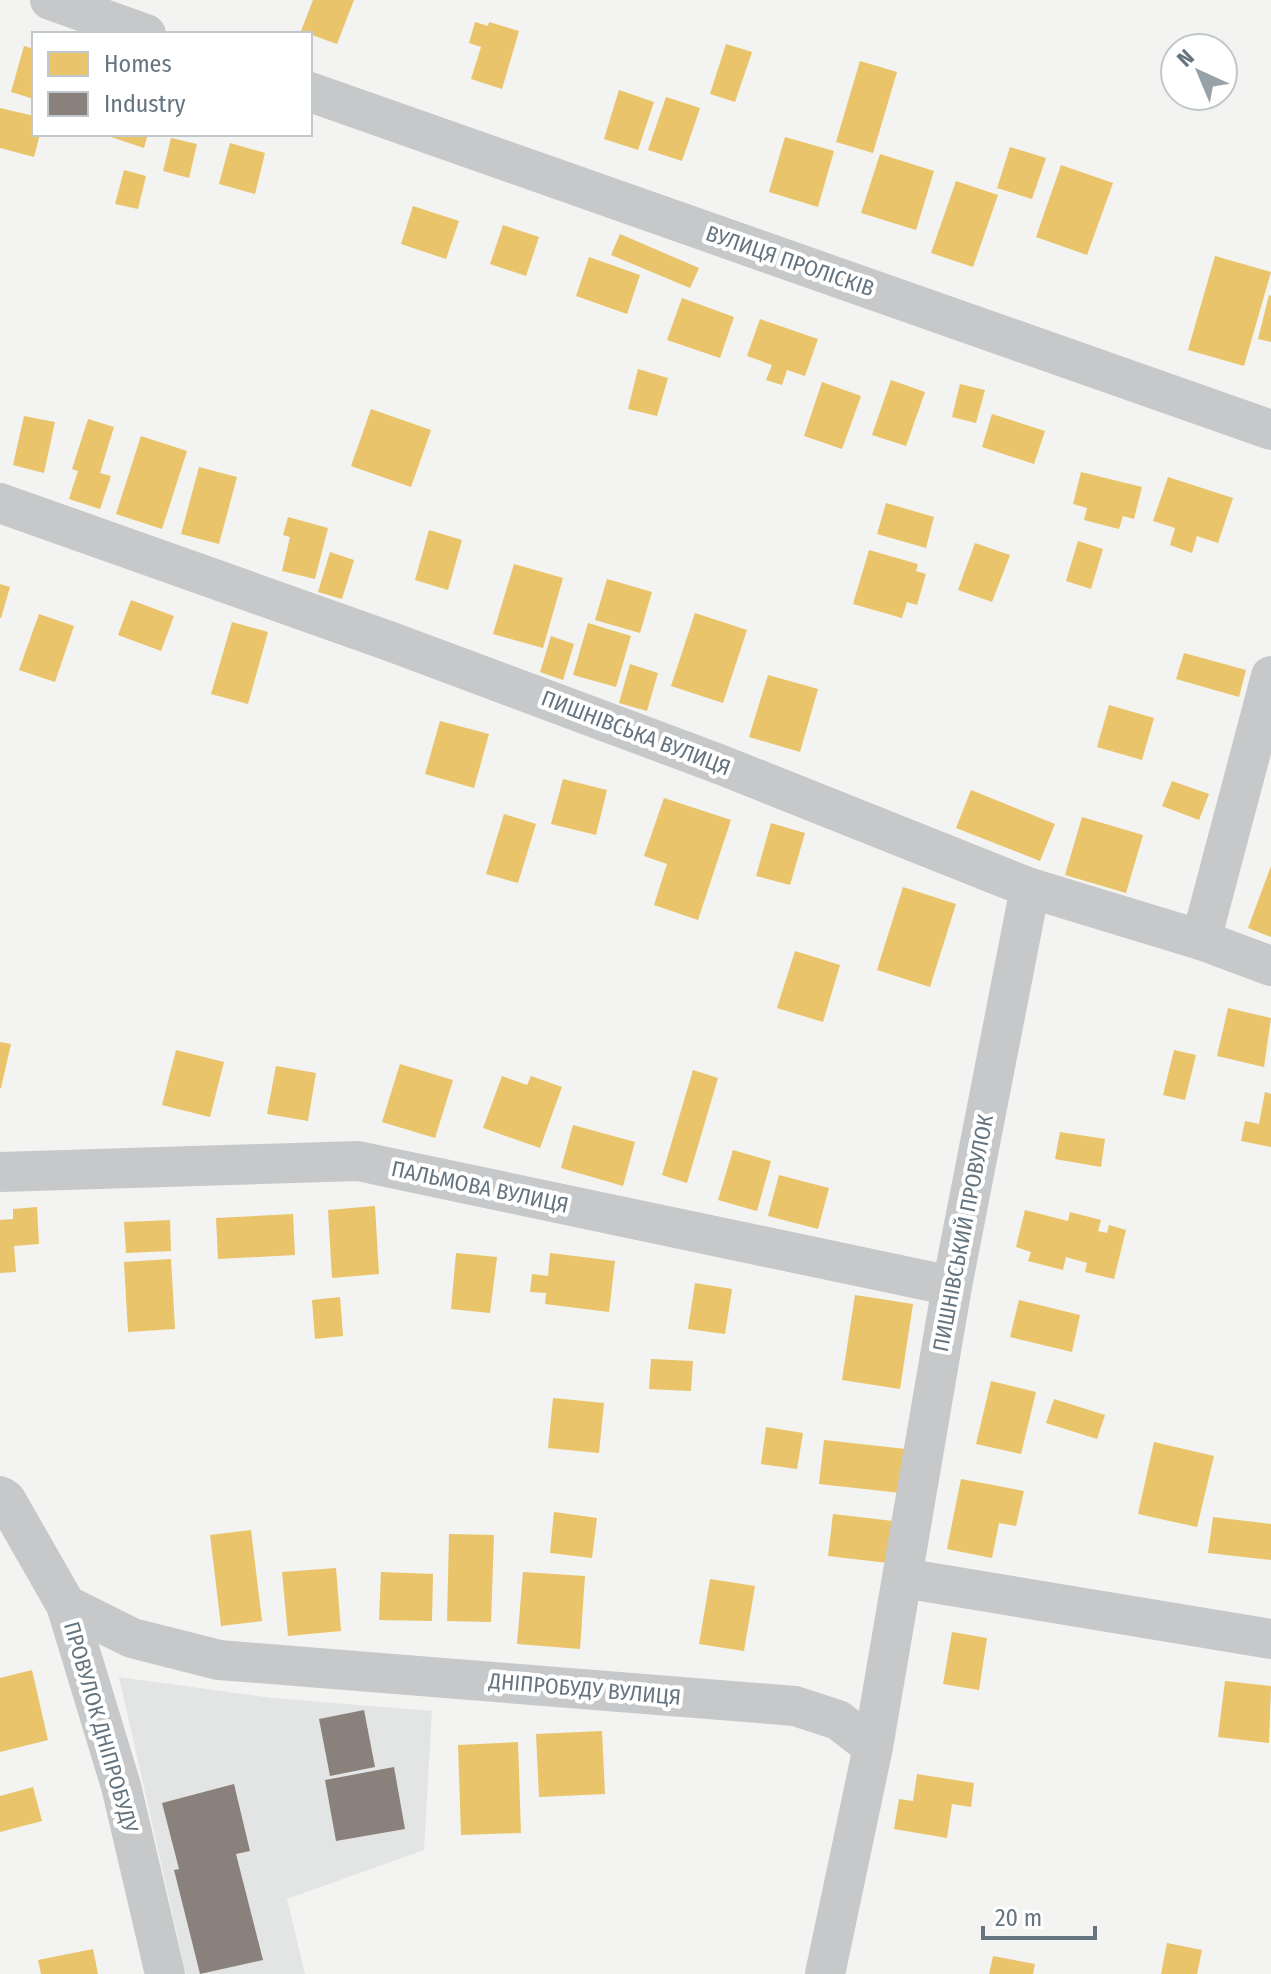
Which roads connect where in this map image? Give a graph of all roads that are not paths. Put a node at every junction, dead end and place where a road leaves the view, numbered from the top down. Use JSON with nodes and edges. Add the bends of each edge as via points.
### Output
{"nodes":[{"id":1,"x":50,"y":0,"type":"edge"},
{"id":2,"x":140,"y":32,"type":"edge"},
{"id":3,"x":312,"y":93,"type":"edge"},
{"id":4,"x":1271,"y":430,"type":"edge"},
{"id":5,"x":0,"y":503,"type":"edge"},
{"id":6,"x":1271,"y":676,"type":"edge"},
{"id":7,"x":1030,"y":888,"type":"junction"},
{"id":8,"x":1201,"y":940,"type":"junction"},
{"id":9,"x":1271,"y":966,"type":"edge"},
{"id":10,"x":0,"y":1172,"type":"edge"},
{"id":11,"x":952,"y":1286,"type":"junction"},
{"id":12,"x":0,"y":1496,"type":"edge"},
{"id":13,"x":903,"y":1578,"type":"junction"},
{"id":14,"x":66,"y":1605,"type":"junction"},
{"id":15,"x":1271,"y":1639,"type":"edge"},
{"id":16,"x":873,"y":1747,"type":"junction"},
{"id":17,"x":165,"y":1974,"type":"edge"},
{"id":18,"x":825,"y":1974,"type":"edge"}],
"edges":[{"from":1,"to":2,"type":"street"},
{"from":3,"to":4,"type":"street","name":"ВУЛИЦЯ ПРОЛІСКІВ"},
{"from":5,"to":7,"type":"street","name":"ПИШНІВСЬКА ВУЛИЦЯ","via":[[461,667]]},
{"from":6,"to":8,"type":"street"},
{"from":7,"to":8,"type":"street","name":"ПИШНІВСЬКА ВУЛИЦЯ"},
{"from":7,"to":11,"type":"street","name":"ПИШНІВСЬКИЙ ПРОВУЛОК"},
{"from":8,"to":9,"type":"street","name":"ПИШНІВСЬКА ВУЛИЦЯ"},
{"from":10,"to":11,"type":"street","name":"ПАЛЬМОВА ВУЛИЦЯ","via":[[358,1161]]},
{"from":11,"to":13,"type":"street","name":"ПИШНІВСЬКИЙ ПРОВУЛОК"},
{"from":12,"to":14,"type":"street","name":"ПРОВУЛОК ДНІПРОБУДУ"},
{"from":13,"to":15,"type":"street"},
{"from":13,"to":16,"type":"street","name":"ПИШНІВСЬКИЙ ПРОВУЛОК"},
{"from":14,"to":16,"type":"street","name":"ДНІПРОБУДУ ВУЛИЦЯ","via":[[132,1638],[219,1660],[795,1706],[838,1720]]},
{"from":14,"to":17,"type":"street","name":"ПРОВУЛОК ДНІПРОБУДУ","via":[[121,1786]]},
{"from":16,"to":18,"type":"street"}]}
